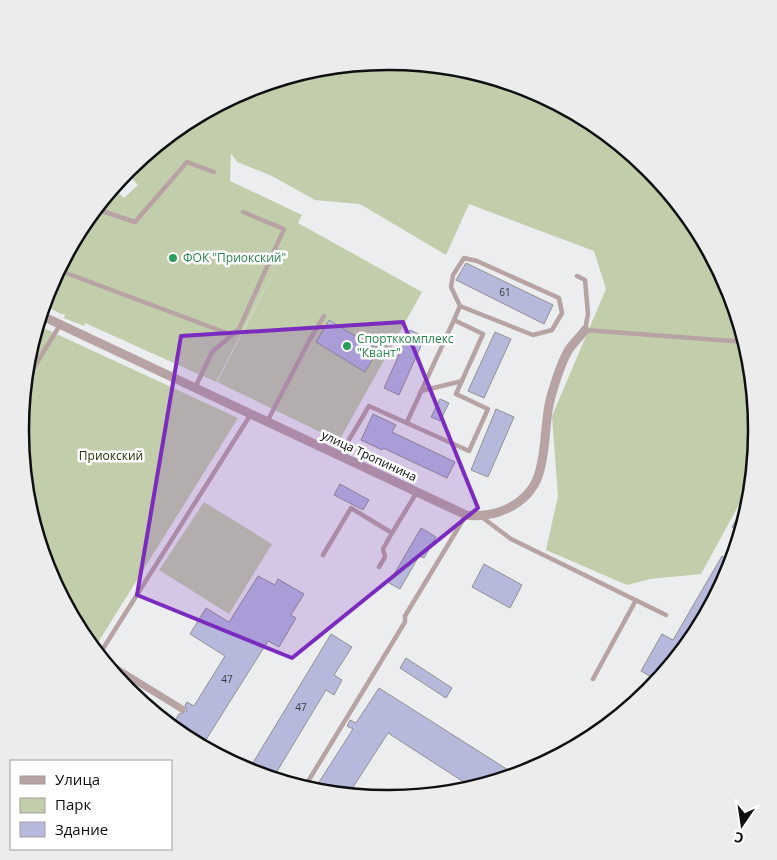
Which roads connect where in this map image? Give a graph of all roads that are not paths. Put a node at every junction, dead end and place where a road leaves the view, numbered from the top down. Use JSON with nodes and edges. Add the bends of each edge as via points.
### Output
{"nodes":[{"id":1,"x":214,"y":172,"type":"dead end"},
{"id":2,"x":103,"y":211,"type":"edge"},
{"id":3,"x":243,"y":212,"type":"dead end"},
{"id":4,"x":65,"y":273,"type":"edge"},
{"id":5,"x":577,"y":276,"type":"dead end"},
{"id":6,"x":460,"y":306,"type":"junction"},
{"id":7,"x":324,"y":316,"type":"dead end"},
{"id":8,"x":47,"y":318,"type":"edge"},
{"id":9,"x":454,"y":320,"type":"junction"},
{"id":10,"x":60,"y":325,"type":"junction"},
{"id":11,"x":585,"y":330,"type":"junction"},
{"id":12,"x":232,"y":335,"type":"junction"},
{"id":13,"x":737,"y":341,"type":"edge"},
{"id":14,"x":35,"y":366,"type":"edge"},
{"id":15,"x":462,"y":381,"type":"junction"},
{"id":16,"x":195,"y":388,"type":"junction"},
{"id":17,"x":421,"y":392,"type":"junction"},
{"id":18,"x":251,"y":414,"type":"junction"},
{"id":19,"x":267,"y":422,"type":"junction"},
{"id":20,"x":407,"y":422,"type":"junction"},
{"id":21,"x":340,"y":456,"type":"junction"},
{"id":22,"x":417,"y":492,"type":"junction"},
{"id":23,"x":466,"y":516,"type":"junction"},
{"id":24,"x":483,"y":518,"type":"junction"},
{"id":25,"x":392,"y":533,"type":"junction"},
{"id":26,"x":323,"y":555,"type":"dead end"},
{"id":27,"x":379,"y":567,"type":"dead end"},
{"id":28,"x":636,"y":600,"type":"junction"},
{"id":29,"x":666,"y":615,"type":"dead end"},
{"id":30,"x":102,"y":648,"type":"edge"},
{"id":31,"x":124,"y":673,"type":"edge"},
{"id":32,"x":593,"y":679,"type":"dead end"},
{"id":33,"x":182,"y":709,"type":"dead end"},
{"id":34,"x":309,"y":781,"type":"edge"}],
"edges":[{"from":1,"to":2,"type":"lane","via":[[187,162],[135,222]]},
{"from":3,"to":12,"type":"lane","via":[[284,229],[240,329]]},
{"from":4,"to":12,"type":"lane"},
{"from":5,"to":11,"type":"lane","via":[[585,280],[588,314]]},
{"from":6,"to":6,"type":"lane","via":[[533,335],[552,330],[562,313],[559,298],[478,261],[464,258],[453,275],[451,287]]},
{"from":6,"to":9,"type":"lane"},
{"from":7,"to":19,"type":"lane"},
{"from":8,"to":10,"type":"street","name":"улица Тропинина"},
{"from":9,"to":15,"type":"lane","via":[[483,334]]},
{"from":9,"to":17,"type":"lane"},
{"from":10,"to":14,"type":"lane"},
{"from":10,"to":16,"type":"street","name":"улица Тропинина"},
{"from":11,"to":13,"type":"lane"},
{"from":11,"to":24,"type":"street","name":"улица Тропинина","via":[[568,351],[550,404],[540,472],[527,494],[500,514]]},
{"from":12,"to":16,"type":"lane","via":[[212,352]]},
{"from":15,"to":17,"type":"lane"},
{"from":15,"to":20,"type":"lane","via":[[456,394],[488,409],[469,451]]},
{"from":16,"to":18,"type":"street","name":"улица Тропинина"},
{"from":17,"to":20,"type":"lane"},
{"from":18,"to":19,"type":"street","name":"улица Тропинина"},
{"from":18,"to":30,"type":"lane"},
{"from":19,"to":21,"type":"street","name":"улица Тропинина"},
{"from":20,"to":21,"type":"lane","via":[[369,406]]},
{"from":21,"to":22,"type":"street","name":"улица Тропинина"},
{"from":22,"to":23,"type":"street","name":"улица Тропинина"},
{"from":22,"to":25,"type":"lane"},
{"from":23,"to":24,"type":"street","name":"улица Тропинина"},
{"from":23,"to":34,"type":"lane"},
{"from":24,"to":28,"type":"lane","via":[[512,539]]},
{"from":25,"to":26,"type":"lane","via":[[351,508]]},
{"from":25,"to":27,"type":"lane","via":[[383,549],[385,557]]},
{"from":28,"to":29,"type":"lane"},
{"from":28,"to":32,"type":"lane"},
{"from":31,"to":33,"type":"street"}]}
